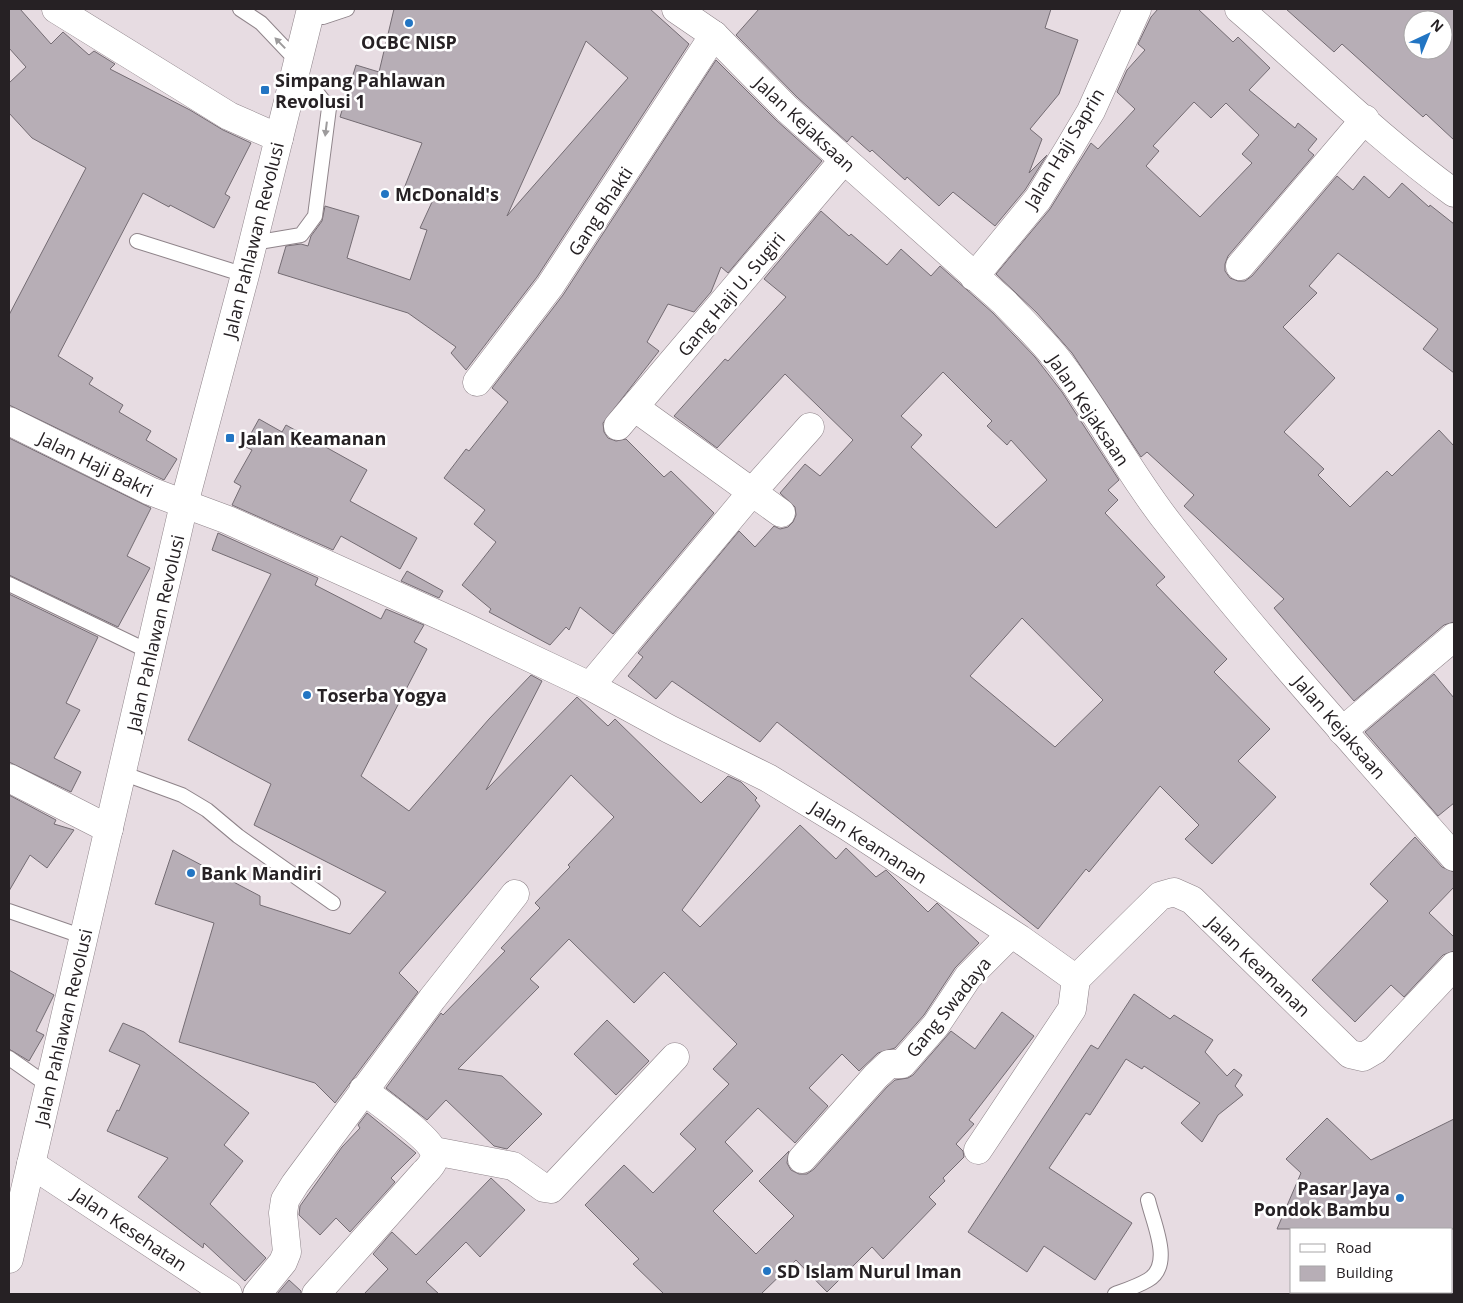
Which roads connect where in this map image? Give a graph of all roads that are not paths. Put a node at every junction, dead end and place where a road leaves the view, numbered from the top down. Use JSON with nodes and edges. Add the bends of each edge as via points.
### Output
{"nodes":[{"id":1,"x":56,"y":9,"type":"edge"},
{"id":2,"x":240,"y":9,"type":"edge"},
{"id":3,"x":347,"y":9,"type":"edge"},
{"id":4,"x":676,"y":9,"type":"edge"},
{"id":5,"x":1137,"y":9,"type":"edge"},
{"id":6,"x":1239,"y":9,"type":"edge"},
{"id":7,"x":310,"y":12,"type":"edge"},
{"id":8,"x":714,"y":35,"type":"junction"},
{"id":9,"x":295,"y":73,"type":"junction"},
{"id":10,"x":1365,"y":119,"type":"junction"},
{"id":11,"x":279,"y":138,"type":"junction"},
{"id":12,"x":843,"y":162,"type":"junction"},
{"id":13,"x":1454,"y":192,"type":"edge"},
{"id":14,"x":137,"y":241,"type":"dead end"},
{"id":15,"x":253,"y":243,"type":"junction"},
{"id":16,"x":1240,"y":266,"type":"dead end"},
{"id":17,"x":245,"y":275,"type":"junction"},
{"id":18,"x":974,"y":277,"type":"junction"},
{"id":19,"x":477,"y":382,"type":"dead end"},
{"id":20,"x":9,"y":421,"type":"edge"},
{"id":21,"x":810,"y":427,"type":"dead end"},
{"id":22,"x":752,"y":492,"type":"junction"},
{"id":23,"x":184,"y":504,"type":"junction"},
{"id":24,"x":781,"y":514,"type":"dead end"},
{"id":25,"x":9,"y":584,"type":"edge"},
{"id":26,"x":1454,"y":637,"type":"edge"},
{"id":27,"x":150,"y":652,"type":"junction"},
{"id":28,"x":590,"y":686,"type":"junction"},
{"id":29,"x":1342,"y":731,"type":"junction"},
{"id":30,"x":122,"y":773,"type":"junction"},
{"id":31,"x":9,"y":778,"type":"edge"},
{"id":32,"x":109,"y":829,"type":"junction"},
{"id":33,"x":1454,"y":857,"type":"edge"},
{"id":34,"x":515,"y":894,"type":"dead end"},
{"id":35,"x":333,"y":903,"type":"dead end"},
{"id":36,"x":9,"y":911,"type":"edge"},
{"id":37,"x":1011,"y":934,"type":"junction"},
{"id":38,"x":84,"y":937,"type":"junction"},
{"id":39,"x":1454,"y":966,"type":"edge"},
{"id":40,"x":1076,"y":979,"type":"junction"},
{"id":41,"x":675,"y":1057,"type":"dead end"},
{"id":42,"x":9,"y":1058,"type":"edge"},
{"id":43,"x":49,"y":1086,"type":"junction"},
{"id":44,"x":363,"y":1090,"type":"junction"},
{"id":45,"x":978,"y":1150,"type":"dead end"},
{"id":46,"x":434,"y":1151,"type":"junction"},
{"id":47,"x":802,"y":1159,"type":"dead end"},
{"id":48,"x":31,"y":1164,"type":"junction"},
{"id":49,"x":1148,"y":1200,"type":"dead end"},
{"id":50,"x":9,"y":1259,"type":"edge"},
{"id":51,"x":228,"y":1294,"type":"edge"},
{"id":52,"x":258,"y":1294,"type":"edge"},
{"id":53,"x":316,"y":1294,"type":"edge"},
{"id":54,"x":1116,"y":1294,"type":"edge"}],
"edges":[{"from":1,"to":11,"type":"street","via":[[229,116]]},
{"from":9,"to":2,"type":"lane","one_way":true,"via":[[261,23]]},
{"from":3,"to":7,"type":"lane","via":[[323,17]]},
{"from":4,"to":8,"type":"street","name":"Jalan Kejaksaan"},
{"from":5,"to":18,"type":"street","name":"Jalan Haji Saprin","via":[[1091,111],[1068,150],[1038,198]]},
{"from":6,"to":10,"type":"street"},
{"from":7,"to":9,"type":"street","name":"Jalan Pahlawan Revolusi"},
{"from":8,"to":12,"type":"street","name":"Jalan Kejaksaan"},
{"from":8,"to":19,"type":"street","name":"Gang Bhakti","via":[[550,286]]},
{"from":9,"to":11,"type":"street","name":"Jalan Pahlawan Revolusi"},
{"from":9,"to":15,"type":"lane","one_way":true,"via":[[329,108],[315,216],[301,235]]},
{"from":10,"to":13,"type":"street","via":[[1430,176]]},
{"from":10,"to":16,"type":"street"},
{"from":11,"to":15,"type":"street","name":"Jalan Pahlawan Revolusi"},
{"from":12,"to":18,"type":"street","name":"Jalan Kejaksaan"},
{"from":12,"to":22,"type":"street","name":"Gang Haji U. Sugiri","via":[[626,416]]},
{"from":14,"to":17,"type":"lane"},
{"from":15,"to":17,"type":"street","name":"Jalan Pahlawan Revolusi"},
{"from":17,"to":23,"type":"street","name":"Jalan Pahlawan Revolusi"},
{"from":18,"to":29,"type":"street","name":"Jalan Kejaksaan","via":[[1010,308],[1060,364],[1168,523]]},
{"from":20,"to":23,"type":"street","name":"Jalan Haji Bakri","via":[[81,458]]},
{"from":21,"to":22,"type":"street"},
{"from":22,"to":24,"type":"street"},
{"from":22,"to":28,"type":"street"},
{"from":23,"to":27,"type":"street","name":"Jalan Pahlawan Revolusi"},
{"from":23,"to":28,"type":"street","name":"Jalan Keamanan","via":[[228,520]]},
{"from":25,"to":27,"type":"lane"},
{"from":26,"to":29,"type":"street"},
{"from":27,"to":30,"type":"street","name":"Jalan Pahlawan Revolusi"},
{"from":28,"to":37,"type":"street","name":"Jalan Keamanan","via":[[669,730],[768,778]]},
{"from":29,"to":33,"type":"street","name":"Jalan Kejaksaan"},
{"from":30,"to":32,"type":"street","name":"Jalan Pahlawan Revolusi"},
{"from":30,"to":35,"type":"lane","via":[[182,795]]},
{"from":31,"to":32,"type":"street"},
{"from":32,"to":38,"type":"street","name":"Jalan Pahlawan Revolusi"},
{"from":34,"to":44,"type":"street"},
{"from":36,"to":38,"type":"lane"},
{"from":37,"to":40,"type":"street","name":"Jalan Keamanan"},
{"from":37,"to":47,"type":"street","name":"Gang Swadaya","via":[[968,977],[936,1025],[902,1064],[889,1064],[876,1076]]},
{"from":38,"to":43,"type":"street","name":"Jalan Pahlawan Revolusi"},
{"from":39,"to":40,"type":"street","name":"Jalan Keamanan","via":[[1375,1050],[1363,1057],[1350,1054],[1192,900],[1174,892],[1160,896]]},
{"from":40,"to":45,"type":"street","via":[[1072,1009]]},
{"from":41,"to":46,"type":"street","via":[[551,1189],[544,1188],[512,1166]]},
{"from":42,"to":43,"type":"lane"},
{"from":43,"to":48,"type":"street","name":"Jalan Pahlawan Revolusi"},
{"from":44,"to":46,"type":"street","via":[[422,1136]]},
{"from":44,"to":52,"type":"street","via":[[285,1200],[287,1252]]},
{"from":46,"to":53,"type":"street","via":[[432,1163],[424,1173]]},
{"from":48,"to":50,"type":"street","name":"Jalan Pahlawan Revolusi"},
{"from":48,"to":51,"type":"street","name":"Jalan Kesehatan"},
{"from":49,"to":54,"type":"lane","via":[[1162,1257],[1159,1270],[1149,1280]]}]}
